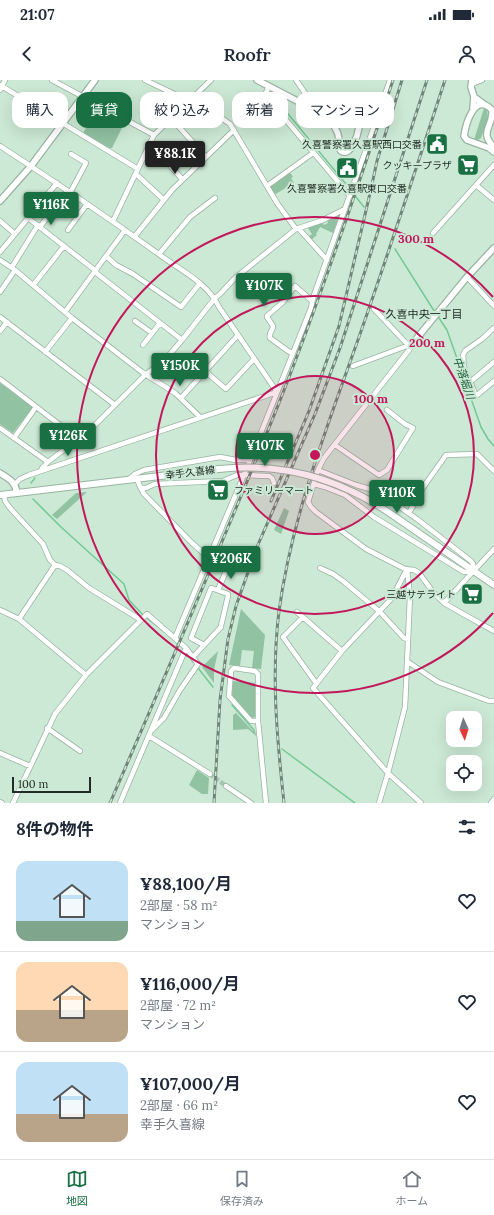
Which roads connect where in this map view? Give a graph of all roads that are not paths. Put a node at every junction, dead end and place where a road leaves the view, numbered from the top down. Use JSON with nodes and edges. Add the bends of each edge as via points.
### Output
{"nodes":[{"id":1,"x":5,"y":80,"type":"edge"},
{"id":2,"x":52,"y":80,"type":"edge"},
{"id":3,"x":95,"y":80,"type":"edge"},
{"id":4,"x":145,"y":80,"type":"edge"},
{"id":5,"x":212,"y":80,"type":"edge"},
{"id":6,"x":257,"y":80,"type":"edge"},
{"id":7,"x":296,"y":80,"type":"edge"},
{"id":8,"x":390,"y":80,"type":"edge"},
{"id":9,"x":482,"y":80,"type":"edge"},
{"id":10,"x":472,"y":82,"type":"edge"},
{"id":11,"x":269,"y":86,"type":"junction"},
{"id":12,"x":1,"y":87,"type":"edge"},
{"id":13,"x":76,"y":92,"type":"edge"},
{"id":14,"x":86,"y":92,"type":"edge"},
{"id":15,"x":174,"y":92,"type":"edge"},
{"id":16,"x":199,"y":92,"type":"edge"},
{"id":17,"x":304,"y":92,"type":"edge"},
{"id":18,"x":12,"y":93,"type":"edge"},
{"id":19,"x":474,"y":97,"type":"junction"},
{"id":20,"x":296,"y":100,"type":"edge"},
{"id":21,"x":76,"y":105,"type":"edge"},
{"id":22,"x":485,"y":105,"type":"junction"},
{"id":23,"x":473,"y":108,"type":"junction"},
{"id":24,"x":493,"y":109,"type":"edge"},
{"id":25,"x":324,"y":115,"type":"joint"},
{"id":26,"x":68,"y":116,"type":"edge"},
{"id":27,"x":224,"y":120,"type":"edge"},
{"id":28,"x":132,"y":123,"type":"edge"},
{"id":29,"x":68,"y":126,"type":"edge"},
{"id":30,"x":59,"y":128,"type":"edge"},
{"id":31,"x":161,"y":128,"type":"edge"},
{"id":32,"x":180,"y":128,"type":"edge"},
{"id":33,"x":234,"y":130,"type":"junction"},
{"id":34,"x":486,"y":134,"type":"junction"},
{"id":35,"x":154,"y":135,"type":"junction"},
{"id":36,"x":150,"y":143,"type":"junction"},
{"id":37,"x":477,"y":144,"type":"junction"},
{"id":38,"x":0,"y":146,"type":"edge"},
{"id":39,"x":494,"y":147,"type":"edge"},
{"id":40,"x":494,"y":152,"type":"edge"},
{"id":41,"x":313,"y":153,"type":"junction"},
{"id":42,"x":71,"y":154,"type":"dead end"},
{"id":43,"x":206,"y":157,"type":"junction"},
{"id":44,"x":494,"y":165,"type":"edge"},
{"id":45,"x":31,"y":166,"type":"junction"},
{"id":46,"x":137,"y":171,"type":"junction"},
{"id":47,"x":182,"y":179,"type":"junction"},
{"id":48,"x":56,"y":183,"type":"junction"},
{"id":49,"x":476,"y":185,"type":"junction"},
{"id":50,"x":267,"y":186,"type":"junction"},
{"id":51,"x":68,"y":192,"type":"junction"},
{"id":52,"x":350,"y":196,"type":"junction"},
{"id":53,"x":215,"y":198,"type":"dead end"},
{"id":54,"x":164,"y":200,"type":"junction"},
{"id":55,"x":494,"y":200,"type":"edge"},
{"id":56,"x":0,"y":201,"type":"edge"},
{"id":57,"x":87,"y":204,"type":"junction"},
{"id":58,"x":345,"y":209,"type":"junction"},
{"id":59,"x":28,"y":218,"type":"junction"},
{"id":60,"x":0,"y":221,"type":"edge"},
{"id":61,"x":113,"y":221,"type":"junction"},
{"id":62,"x":39,"y":226,"type":"junction"},
{"id":63,"x":297,"y":229,"type":"junction"},
{"id":64,"x":68,"y":230,"type":"dead end"},
{"id":65,"x":125,"y":230,"type":"junction"},
{"id":66,"x":433,"y":233,"type":"dead end"},
{"id":67,"x":14,"y":234,"type":"junction"},
{"id":68,"x":135,"y":236,"type":"junction"},
{"id":69,"x":64,"y":246,"type":"junction"},
{"id":70,"x":494,"y":248,"type":"edge"},
{"id":71,"x":0,"y":252,"type":"edge"},
{"id":72,"x":159,"y":254,"type":"junction"},
{"id":73,"x":106,"y":256,"type":"junction"},
{"id":74,"x":0,"y":260,"type":"edge"},
{"id":75,"x":327,"y":260,"type":"junction"},
{"id":76,"x":14,"y":269,"type":"junction"},
{"id":77,"x":95,"y":272,"type":"junction"},
{"id":78,"x":467,"y":277,"type":"junction"},
{"id":79,"x":200,"y":283,"type":"junction"},
{"id":80,"x":34,"y":284,"type":"junction"},
{"id":81,"x":0,"y":292,"type":"edge"},
{"id":82,"x":215,"y":298,"type":"junction"},
{"id":83,"x":312,"y":301,"type":"junction"},
{"id":84,"x":494,"y":306,"type":"edge"},
{"id":85,"x":374,"y":309,"type":"dead end"},
{"id":86,"x":65,"y":312,"type":"junction"},
{"id":87,"x":0,"y":317,"type":"edge"},
{"id":88,"x":72,"y":318,"type":"junction"},
{"id":89,"x":135,"y":321,"type":"dead end"},
{"id":90,"x":7,"y":322,"type":"junction"},
{"id":91,"x":160,"y":323,"type":"junction"},
{"id":92,"x":494,"y":328,"type":"edge"},
{"id":93,"x":0,"y":331,"type":"edge"},
{"id":94,"x":152,"y":333,"type":"junction"},
{"id":95,"x":238,"y":336,"type":"junction"},
{"id":96,"x":417,"y":338,"type":"joint"},
{"id":97,"x":182,"y":340,"type":"junction"},
{"id":98,"x":143,"y":345,"type":"dead end"},
{"id":99,"x":410,"y":345,"type":"junction"},
{"id":100,"x":45,"y":352,"type":"junction"},
{"id":101,"x":292,"y":353,"type":"junction"},
{"id":102,"x":254,"y":359,"type":"junction"},
{"id":103,"x":494,"y":362,"type":"edge"},
{"id":104,"x":354,"y":366,"type":"dead end"},
{"id":105,"x":206,"y":372,"type":"junction"},
{"id":106,"x":145,"y":375,"type":"junction"},
{"id":107,"x":0,"y":379,"type":"edge"},
{"id":108,"x":494,"y":381,"type":"edge"},
{"id":109,"x":470,"y":382,"type":"junction"},
{"id":110,"x":277,"y":392,"type":"junction"},
{"id":111,"x":181,"y":398,"type":"junction"},
{"id":112,"x":115,"y":405,"type":"junction"},
{"id":113,"x":36,"y":407,"type":"junction"},
{"id":114,"x":387,"y":410,"type":"dead end"},
{"id":115,"x":200,"y":418,"type":"junction"},
{"id":116,"x":0,"y":428,"type":"edge"},
{"id":117,"x":14,"y":438,"type":"junction"},
{"id":118,"x":78,"y":438,"type":"junction"},
{"id":119,"x":335,"y":445,"type":"junction"},
{"id":120,"x":250,"y":460,"type":"junction"},
{"id":121,"x":48,"y":462,"type":"junction"},
{"id":122,"x":318,"y":470,"type":"junction"},
{"id":123,"x":41,"y":471,"type":"junction"},
{"id":124,"x":494,"y":471,"type":"edge"},
{"id":125,"x":0,"y":473,"type":"edge"},
{"id":126,"x":244,"y":475,"type":"junction"},
{"id":127,"x":137,"y":479,"type":"junction"},
{"id":128,"x":128,"y":480,"type":"junction"},
{"id":129,"x":274,"y":483,"type":"dead end"},
{"id":130,"x":14,"y":484,"type":"junction"},
{"id":131,"x":314,"y":484,"type":"junction"},
{"id":132,"x":142,"y":488,"type":"junction"},
{"id":133,"x":17,"y":493,"type":"junction"},
{"id":134,"x":2,"y":495,"type":"edge"},
{"id":135,"x":409,"y":513,"type":"junction"},
{"id":136,"x":494,"y":549,"type":"edge"},
{"id":137,"x":209,"y":558,"type":"junction"},
{"id":138,"x":229,"y":564,"type":"dead end"},
{"id":139,"x":55,"y":565,"type":"junction"},
{"id":140,"x":320,"y":568,"type":"dead end"},
{"id":141,"x":407,"y":569,"type":"junction"},
{"id":142,"x":474,"y":571,"type":"junction"},
{"id":143,"x":494,"y":585,"type":"edge"},
{"id":144,"x":218,"y":590,"type":"junction"},
{"id":145,"x":444,"y":603,"type":"junction"},
{"id":146,"x":0,"y":610,"type":"edge"},
{"id":147,"x":379,"y":611,"type":"junction"},
{"id":148,"x":297,"y":612,"type":"dead end"},
{"id":149,"x":303,"y":617,"type":"junction"},
{"id":150,"x":18,"y":619,"type":"junction"},
{"id":151,"x":141,"y":620,"type":"junction"},
{"id":152,"x":494,"y":631,"type":"edge"},
{"id":153,"x":175,"y":638,"type":"junction"},
{"id":154,"x":407,"y":639,"type":"junction"},
{"id":155,"x":204,"y":645,"type":"junction"},
{"id":156,"x":186,"y":648,"type":"junction"},
{"id":157,"x":342,"y":651,"type":"junction"},
{"id":158,"x":193,"y":657,"type":"junction"},
{"id":159,"x":408,"y":662,"type":"junction"},
{"id":160,"x":86,"y":675,"type":"junction"},
{"id":161,"x":316,"y":682,"type":"junction"},
{"id":162,"x":494,"y":701,"type":"edge"},
{"id":163,"x":258,"y":721,"type":"junction"},
{"id":164,"x":47,"y":728,"type":"junction"},
{"id":165,"x":150,"y":733,"type":"junction"},
{"id":166,"x":80,"y":751,"type":"dead end"},
{"id":167,"x":0,"y":753,"type":"edge"},
{"id":168,"x":30,"y":766,"type":"junction"},
{"id":169,"x":388,"y":773,"type":"junction"},
{"id":170,"x":210,"y":774,"type":"tunnel mouth"},
{"id":171,"x":226,"y":786,"type":"tunnel mouth"},
{"id":172,"x":494,"y":799,"type":"edge"},
{"id":173,"x":13,"y":803,"type":"edge"},
{"id":174,"x":120,"y":803,"type":"edge"},
{"id":175,"x":251,"y":803,"type":"edge"},
{"id":176,"x":266,"y":803,"type":"edge"},
{"id":177,"x":379,"y":803,"type":"edge"},
{"id":178,"x":421,"y":803,"type":"edge"},
{"id":179,"x":491,"y":803,"type":"edge"}],
"edges":[{"from":1,"to":12,"type":"street"},
{"from":2,"to":13,"type":"street"},
{"from":3,"to":14,"type":"street"},
{"from":4,"to":15,"type":"street"},
{"from":5,"to":16,"type":"street"},
{"from":6,"to":11,"type":"street"},
{"from":7,"to":17,"type":"street"},
{"from":8,"to":52,"type":"street"},
{"from":9,"to":10,"type":"street"},
{"from":10,"to":19,"type":"street"},
{"from":11,"to":20,"type":"street"},
{"from":11,"to":41,"type":"street","via":[[265,95]]},
{"from":12,"to":18,"type":"street"},
{"from":19,"to":22,"type":"street"},
{"from":19,"to":23,"type":"street"},
{"from":21,"to":26,"type":"street"},
{"from":22,"to":23,"type":"street"},
{"from":22,"to":24,"type":"street"},
{"from":23,"to":37,"type":"street","via":[[464,136]]},
{"from":24,"to":34,"type":"street"},
{"from":25,"to":25,"type":"street","via":[[342,116],[359,123],[349,152],[341,150],[338,134],[331,121]]},
{"from":27,"to":33,"type":"street"},
{"from":28,"to":35,"type":"street"},
{"from":29,"to":46,"type":"street"},
{"from":30,"to":45,"type":"street"},
{"from":31,"to":35,"type":"street"},
{"from":32,"to":43,"type":"street"},
{"from":33,"to":43,"type":"street"},
{"from":33,"to":50,"type":"street"},
{"from":34,"to":37,"type":"street"},
{"from":34,"to":39,"type":"street"},
{"from":35,"to":36,"type":"street"},
{"from":36,"to":46,"type":"street"},
{"from":36,"to":47,"type":"street"},
{"from":37,"to":40,"type":"street"},
{"from":38,"to":45,"type":"street"},
{"from":41,"to":50,"type":"street"},
{"from":41,"to":52,"type":"street"},
{"from":42,"to":51,"type":"street","via":[[86,162]]},
{"from":43,"to":47,"type":"street"},
{"from":44,"to":49,"type":"street"},
{"from":45,"to":48,"type":"street"},
{"from":45,"to":56,"type":"street"},
{"from":46,"to":54,"type":"street"},
{"from":46,"to":61,"type":"street"},
{"from":47,"to":54,"type":"street"},
{"from":48,"to":51,"type":"street"},
{"from":48,"to":59,"type":"street"},
{"from":49,"to":55,"type":"street"},
{"from":49,"to":66,"type":"street"},
{"from":50,"to":63,"type":"street"},
{"from":51,"to":57,"type":"street"},
{"from":51,"to":62,"type":"street"},
{"from":52,"to":58,"type":"street"},
{"from":53,"to":72,"type":"street","via":[[190,217]]},
{"from":54,"to":68,"type":"street"},
{"from":57,"to":61,"type":"street"},
{"from":57,"to":64,"type":"street"},
{"from":58,"to":63,"type":"street"},
{"from":58,"to":75,"type":"street"},
{"from":59,"to":62,"type":"street"},
{"from":59,"to":67,"type":"street"},
{"from":60,"to":67,"type":"street"},
{"from":61,"to":65,"type":"street"},
{"from":62,"to":69,"type":"street"},
{"from":62,"to":76,"type":"street"},
{"from":63,"to":75,"type":"street"},
{"from":63,"to":82,"type":"street","via":[[235,278]]},
{"from":65,"to":68,"type":"street"},
{"from":65,"to":73,"type":"street"},
{"from":67,"to":71,"type":"street"},
{"from":68,"to":72,"type":"street"},
{"from":69,"to":77,"type":"street"},
{"from":69,"to":80,"type":"street"},
{"from":70,"to":78,"type":"street"},
{"from":72,"to":79,"type":"street"},
{"from":73,"to":77,"type":"street"},
{"from":73,"to":79,"type":"street","via":[[181,307]]},
{"from":74,"to":76,"type":"street"},
{"from":75,"to":83,"type":"street"},
{"from":76,"to":80,"type":"street"},
{"from":76,"to":81,"type":"street"},
{"from":77,"to":86,"type":"street"},
{"from":77,"to":91,"type":"street"},
{"from":78,"to":84,"type":"street"},
{"from":78,"to":96,"type":"street"},
{"from":79,"to":82,"type":"street"},
{"from":80,"to":86,"type":"street"},
{"from":82,"to":95,"type":"street"},
{"from":82,"to":97,"type":"street"},
{"from":83,"to":101,"type":"street"},
{"from":83,"to":101,"type":"street","via":[[295,286],[283,302],[267,316],[273,328],[270,338]]},
{"from":85,"to":99,"type":"street"},
{"from":86,"to":88,"type":"street"},
{"from":87,"to":90,"type":"street"},
{"from":88,"to":100,"type":"street"},
{"from":88,"to":106,"type":"street"},
{"from":89,"to":94,"type":"street"},
{"from":90,"to":93,"type":"street"},
{"from":90,"to":100,"type":"street"},
{"from":91,"to":94,"type":"street"},
{"from":91,"to":97,"type":"street"},
{"from":92,"to":109,"type":"street","via":[[464,353],[464,367]]},
{"from":94,"to":98,"type":"street"},
{"from":95,"to":102,"type":"street"},
{"from":95,"to":105,"type":"street"},
{"from":96,"to":99,"type":"street"},
{"from":97,"to":106,"type":"street","via":[[165,360]]},
{"from":99,"to":104,"type":"street"},
{"from":99,"to":119,"type":"street","via":[[409,350]]},
{"from":100,"to":112,"type":"street"},
{"from":101,"to":110,"type":"street"},
{"from":102,"to":105,"type":"street","via":[[226,389]]},
{"from":102,"to":110,"type":"street"},
{"from":103,"to":109,"type":"street"},
{"from":105,"to":111,"type":"street"},
{"from":106,"to":111,"type":"street"},
{"from":106,"to":112,"type":"street"},
{"from":107,"to":113,"type":"street"},
{"from":108,"to":109,"type":"street","via":[[476,396]]},
{"from":110,"to":115,"type":"street"},
{"from":110,"to":120,"type":"street"},
{"from":111,"to":115,"type":"street"},
{"from":112,"to":118,"type":"street"},
{"from":113,"to":117,"type":"street"},
{"from":113,"to":118,"type":"street"},
{"from":114,"to":119,"type":"street","via":[[413,428],[387,470],[379,475]]},
{"from":115,"to":123,"type":"street"},
{"from":116,"to":117,"type":"street"},
{"from":117,"to":121,"type":"street"},
{"from":118,"to":121,"type":"street"},
{"from":119,"to":122,"type":"street"},
{"from":120,"to":126,"type":"street"},
{"from":120,"to":128,"type":"street","via":[[220,457],[144,470]]},
{"from":121,"to":123,"type":"street"},
{"from":122,"to":131,"type":"street"},
{"from":122,"to":135,"type":"street","via":[[377,491]]},
{"from":123,"to":130,"type":"street"},
{"from":124,"to":135,"type":"street","via":[[477,454],[446,455]]},
{"from":125,"to":130,"type":"street"},
{"from":126,"to":129,"type":"street","via":[[269,476]]},
{"from":126,"to":132,"type":"street","via":[[223,481],[154,484]]},
{"from":126,"to":137,"type":"street"},
{"from":127,"to":128,"type":"main road","name":"幸手久喜線"},
{"from":127,"to":132,"type":"street"},
{"from":127,"to":142,"type":"main road","name":"幸手久喜線","bridge":true,"via":[[246,467],[310,475],[372,501]]},
{"from":128,"to":133,"type":"main road","name":"幸手久喜線"},
{"from":130,"to":133,"type":"street"},
{"from":131,"to":141,"type":"street","via":[[308,502],[311,507],[366,549]]},
{"from":131,"to":142,"type":"street","via":[[345,495],[374,517],[464,572]]},
{"from":132,"to":137,"type":"street","via":[[144,494]]},
{"from":133,"to":134,"type":"main road","name":"幸手久喜線"},
{"from":134,"to":139,"type":"street","via":[[10,508],[43,544]]},
{"from":135,"to":142,"type":"street","via":[[472,561]]},
{"from":136,"to":142,"type":"street"},
{"from":137,"to":153,"type":"street"},
{"from":138,"to":144,"type":"street"},
{"from":139,"to":150,"type":"street"},
{"from":139,"to":151,"type":"street","via":[[67,570],[89,588]]},
{"from":140,"to":147,"type":"street","via":[[338,578]]},
{"from":141,"to":145,"type":"street","via":[[419,573]]},
{"from":141,"to":147,"type":"street","via":[[392,598]]},
{"from":141,"to":154,"type":"street","via":[[410,596]]},
{"from":142,"to":143,"type":"main road","name":"幸手久喜線"},
{"from":142,"to":145,"type":"street"},
{"from":144,"to":155,"type":"street","via":[[228,594],[221,626]]},
{"from":144,"to":155,"type":"street","via":[[211,588],[190,638]]},
{"from":145,"to":152,"type":"street"},
{"from":146,"to":150,"type":"street"},
{"from":147,"to":154,"type":"street"},
{"from":147,"to":157,"type":"street"},
{"from":148,"to":149,"type":"street"},
{"from":149,"to":157,"type":"street"},
{"from":149,"to":161,"type":"street","via":[[283,637]]},
{"from":150,"to":160,"type":"street"},
{"from":151,"to":153,"type":"street","via":[[147,614]]},
{"from":151,"to":160,"type":"street"},
{"from":153,"to":156,"type":"street"},
{"from":154,"to":159,"type":"street"},
{"from":155,"to":158,"type":"street"},
{"from":156,"to":158,"type":"street"},
{"from":156,"to":165,"type":"street"},
{"from":157,"to":161,"type":"street"},
{"from":158,"to":165,"type":"street","via":[[198,664],[164,718]]},
{"from":159,"to":162,"type":"street","via":[[438,682]]},
{"from":159,"to":169,"type":"street","via":[[405,707]]},
{"from":160,"to":164,"type":"street","via":[[54,714]]},
{"from":161,"to":169,"type":"street","via":[[313,688]]},
{"from":163,"to":163,"type":"street","via":[[258,674],[255,671],[234,668],[231,671],[229,696],[251,721]]},
{"from":163,"to":176,"type":"street"},
{"from":164,"to":166,"type":"street"},
{"from":164,"to":168,"type":"street"},
{"from":165,"to":170,"type":"street"},
{"from":165,"to":174,"type":"street"},
{"from":167,"to":168,"type":"street"},
{"from":168,"to":173,"type":"street"},
{"from":169,"to":177,"type":"street"},
{"from":169,"to":178,"type":"street"},
{"from":171,"to":175,"type":"street"},
{"from":172,"to":179,"type":"street"}]}
